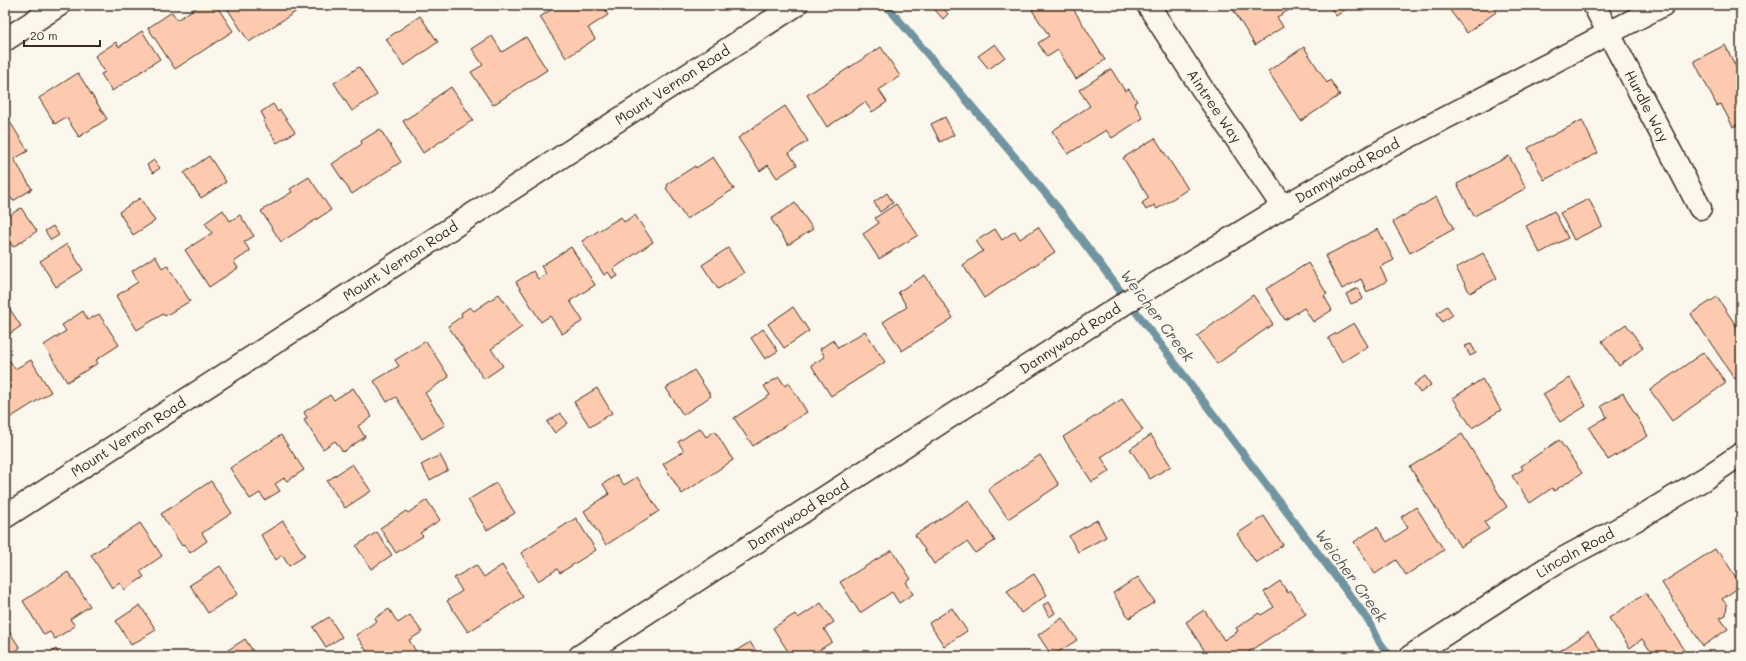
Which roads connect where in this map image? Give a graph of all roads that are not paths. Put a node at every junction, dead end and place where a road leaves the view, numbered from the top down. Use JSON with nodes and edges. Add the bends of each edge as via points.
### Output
{"nodes":[{"id":1,"x":59,"y":5,"type":"edge"},
{"id":2,"x":796,"y":5,"type":"edge"},
{"id":3,"x":1148,"y":5,"type":"edge"},
{"id":4,"x":1594,"y":5,"type":"edge"},
{"id":5,"x":1663,"y":5,"type":"edge"},
{"id":6,"x":1609,"y":33,"type":"junction"},
{"id":7,"x":5,"y":40,"type":"edge"},
{"id":8,"x":1283,"y":206,"type":"junction"},
{"id":9,"x":1700,"y":208,"type":"dead end"},
{"id":10,"x":1741,"y":454,"type":"edge"},
{"id":11,"x":5,"y":517,"type":"edge"},
{"id":12,"x":580,"y":656,"type":"edge"},
{"id":13,"x":1411,"y":656,"type":"edge"}],
"edges":[{"from":1,"to":7,"type":"street"},
{"from":2,"to":11,"type":"street","name":"Mount Vernon Road"},
{"from":3,"to":8,"type":"street","name":"Aintree Way"},
{"from":4,"to":6,"type":"street","name":"Hurdle Way"},
{"from":5,"to":6,"type":"street","name":"Dannywood Road"},
{"from":6,"to":8,"type":"street","name":"Dannywood Road","via":[[1385,149]]},
{"from":6,"to":9,"type":"street","name":"Hurdle Way"},
{"from":8,"to":12,"type":"street","name":"Dannywood Road","via":[[1140,294]]},
{"from":10,"to":13,"type":"street","name":"Lincoln Road","via":[[1639,518],[1555,564]]}]}
